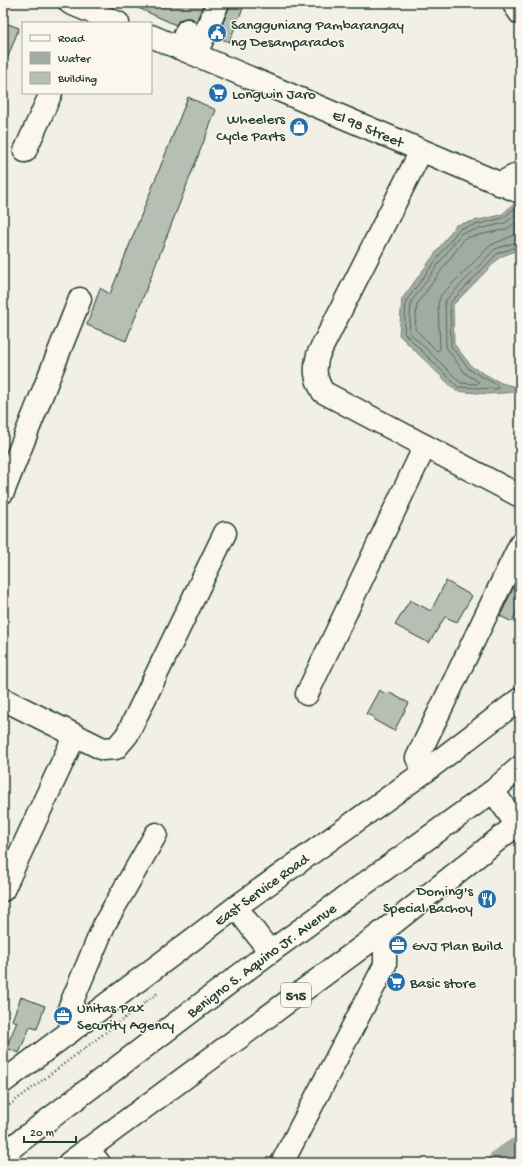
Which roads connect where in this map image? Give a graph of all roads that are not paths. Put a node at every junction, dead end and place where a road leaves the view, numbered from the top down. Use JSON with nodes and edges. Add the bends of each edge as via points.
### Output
{"nodes":[{"id":1,"x":218,"y":3,"type":"edge"},
{"id":2,"x":513,"y":3,"type":"edge"},
{"id":3,"x":80,"y":12,"type":"edge"},
{"id":4,"x":520,"y":13,"type":"edge"},
{"id":5,"x":115,"y":22,"type":"edge"},
{"id":6,"x":152,"y":36,"type":"edge"},
{"id":7,"x":187,"y":44,"type":"junction"},
{"id":8,"x":51,"y":94,"type":"edge"},
{"id":9,"x":25,"y":151,"type":"dead end"},
{"id":10,"x":421,"y":151,"type":"junction"},
{"id":11,"x":520,"y":173,"type":"edge"},
{"id":12,"x":499,"y":184,"type":"junction"},
{"id":13,"x":520,"y":192,"type":"edge"},
{"id":14,"x":80,"y":299,"type":"dead end"},
{"id":15,"x":425,"y":446,"type":"junction"},
{"id":16,"x":3,"y":492,"type":"edge"},
{"id":17,"x":520,"y":496,"type":"edge"},
{"id":18,"x":225,"y":533,"type":"dead end"},
{"id":19,"x":520,"y":545,"type":"edge"},
{"id":20,"x":307,"y":694,"type":"dead end"},
{"id":21,"x":3,"y":699,"type":"edge"},
{"id":22,"x":520,"y":699,"type":"edge"},
{"id":23,"x":75,"y":735,"type":"junction"},
{"id":24,"x":520,"y":767,"type":"edge"},
{"id":25,"x":427,"y":770,"type":"junction"},
{"id":26,"x":493,"y":791,"type":"junction"},
{"id":27,"x":518,"y":824,"type":"edge"},
{"id":28,"x":156,"y":834,"type":"dead end"},
{"id":29,"x":3,"y":890,"type":"edge"},
{"id":30,"x":236,"y":907,"type":"junction"},
{"id":31,"x":381,"y":932,"type":"junction"},
{"id":32,"x":270,"y":952,"type":"junction"},
{"id":33,"x":71,"y":1031,"type":"junction"},
{"id":34,"x":3,"y":1082,"type":"edge"},
{"id":35,"x":3,"y":1154,"type":"edge"},
{"id":36,"x":93,"y":1156,"type":"edge"},
{"id":37,"x":69,"y":1163,"type":"edge"},
{"id":38,"x":282,"y":1163,"type":"edge"}],
"edges":[{"from":1,"to":7,"type":"main road"},
{"from":2,"to":4,"type":"main road"},
{"from":3,"to":5,"type":"main road"},
{"from":6,"to":7,"type":"main road","name":"El 98 Street"},
{"from":7,"to":10,"type":"main road","name":"El 98 Street"},
{"from":8,"to":9,"type":"main road"},
{"from":10,"to":12,"type":"main road","name":"El 98 Street"},
{"from":10,"to":15,"type":"main road","via":[[318,355],[315,368],[317,381],[324,392]]},
{"from":11,"to":12,"type":"main road"},
{"from":12,"to":13,"type":"main road","name":"El 98 Street"},
{"from":14,"to":16,"type":"main road"},
{"from":15,"to":17,"type":"main road"},
{"from":15,"to":20,"type":"main road"},
{"from":18,"to":23,"type":"main road","via":[[127,735],[116,748],[103,749]]},
{"from":19,"to":25,"type":"main road","via":[[417,758],[421,766]]},
{"from":21,"to":23,"type":"main road"},
{"from":22,"to":25,"type":"main road","name":"East Service Road"},
{"from":23,"to":29,"type":"main road"},
{"from":24,"to":26,"type":"main road","name":"Benigno S. Aquino Jr. Avenue"},
{"from":25,"to":30,"type":"main road","name":"East Service Road"},
{"from":26,"to":27,"type":"main road"},
{"from":26,"to":32,"type":"main road","name":"Benigno S. Aquino Jr. Avenue"},
{"from":27,"to":31,"type":"main road","number":"515"},
{"from":28,"to":33,"type":"main road","via":[[105,923],[70,1006]]},
{"from":30,"to":32,"type":"main road"},
{"from":30,"to":33,"type":"main road","name":"East Service Road"},
{"from":31,"to":36,"type":"main road","number":"515"},
{"from":31,"to":38,"type":"main road","via":[[385,965]]},
{"from":32,"to":35,"type":"main road","name":"Benigno S. Aquino Jr. Avenue"},
{"from":33,"to":34,"type":"main road","name":"East Service Road"},
{"from":36,"to":37,"type":"main road","number":"515"}]}
